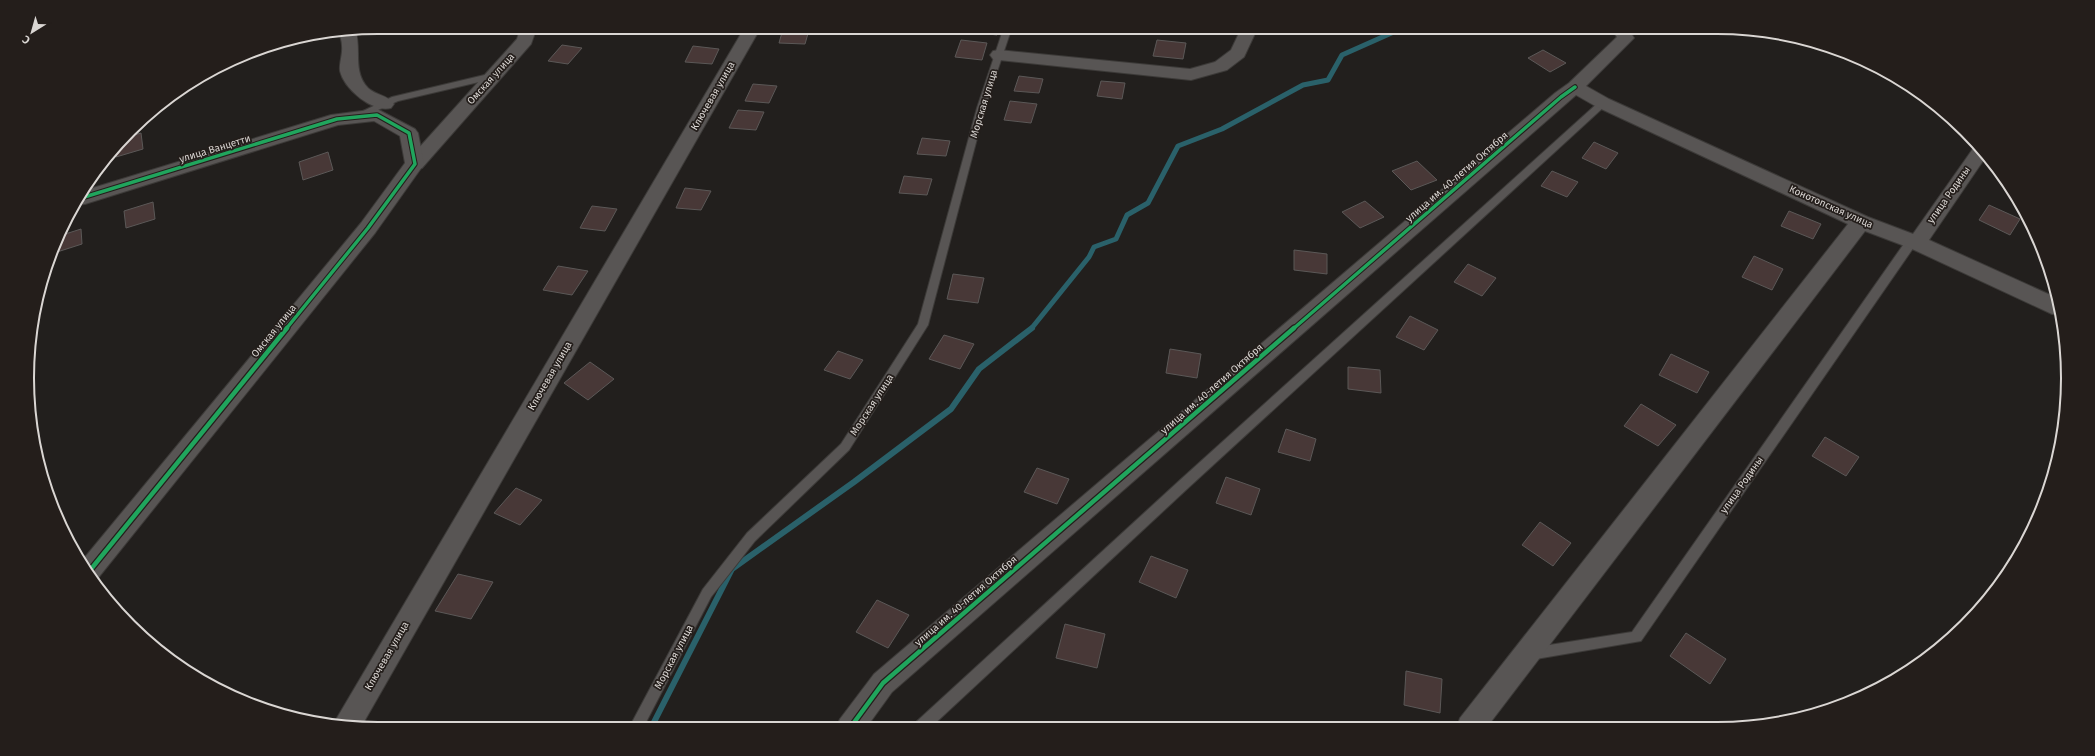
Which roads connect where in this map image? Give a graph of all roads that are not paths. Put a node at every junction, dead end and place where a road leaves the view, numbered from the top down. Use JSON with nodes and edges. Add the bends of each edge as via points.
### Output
{"nodes":[{"id":1,"x":527,"y":34,"type":"edge"},
{"id":2,"x":750,"y":34,"type":"edge"},
{"id":3,"x":1006,"y":34,"type":"edge"},
{"id":4,"x":1247,"y":34,"type":"edge"},
{"id":5,"x":1623,"y":34,"type":"edge"},
{"id":6,"x":349,"y":36,"type":"edge"},
{"id":7,"x":999,"y":55,"type":"junction"},
{"id":8,"x":493,"y":76,"type":"junction"},
{"id":9,"x":1575,"y":87,"type":"junction"},
{"id":10,"x":1603,"y":103,"type":"junction"},
{"id":11,"x":385,"y":104,"type":"junction"},
{"id":12,"x":357,"y":117,"type":"junction"},
{"id":13,"x":1978,"y":154,"type":"edge"},
{"id":14,"x":415,"y":164,"type":"junction"},
{"id":15,"x":86,"y":197,"type":"edge"},
{"id":16,"x":1861,"y":222,"type":"junction"},
{"id":17,"x":1914,"y":242,"type":"junction"},
{"id":18,"x":2053,"y":305,"type":"edge"},
{"id":19,"x":92,"y":568,"type":"edge"},
{"id":20,"x":1526,"y":655,"type":"junction"},
{"id":21,"x":350,"y":720,"type":"edge"},
{"id":22,"x":639,"y":722,"type":"edge"},
{"id":23,"x":854,"y":722,"type":"edge"},
{"id":24,"x":926,"y":722,"type":"edge"},
{"id":25,"x":1474,"y":722,"type":"edge"}],
"edges":[{"from":1,"to":8,"type":"street","name":"Омская улица","via":[[525,40]]},
{"from":2,"to":21,"type":"street","name":"Ключевая улица"},
{"from":3,"to":7,"type":"lane","name":"Морская улица"},
{"from":4,"to":7,"type":"street","via":[[1238,53],[1221,66],[1191,74],[1120,69]]},
{"from":5,"to":9,"type":"street","name":"улица им. 40-летия Октября","via":[[1626,38]]},
{"from":6,"to":11,"type":"street","via":[[351,45],[349,71],[362,92]]},
{"from":7,"to":22,"type":"lane","name":"Морская улица","via":[[981,108],[923,324],[845,447],[751,537],[708,593]]},
{"from":8,"to":11,"type":"lane","via":[[403,97]]},
{"from":8,"to":14,"type":"street","name":"Омская улица"},
{"from":9,"to":10,"type":"street","name":"Конотопская улица"},
{"from":9,"to":23,"type":"street","name":"улица им. 40-летия Октября","via":[[883,683]]},
{"from":10,"to":16,"type":"street","name":"Конотопская улица"},
{"from":10,"to":24,"type":"lane"},
{"from":11,"to":12,"type":"lane"},
{"from":12,"to":14,"type":"street","via":[[377,115],[409,133]]},
{"from":12,"to":15,"type":"street","name":"улица Ванцетти","via":[[337,119]]},
{"from":13,"to":17,"type":"street","name":"улица Родины"},
{"from":14,"to":19,"type":"street","name":"Омская улица","via":[[368,228]]},
{"from":16,"to":17,"type":"street","name":"Конотопская улица"},
{"from":16,"to":20,"type":"street"},
{"from":17,"to":18,"type":"street","name":"Конотопская улица"},
{"from":17,"to":20,"type":"lane","name":"улица Родины","via":[[1636,637]]},
{"from":20,"to":25,"type":"street"}]}
